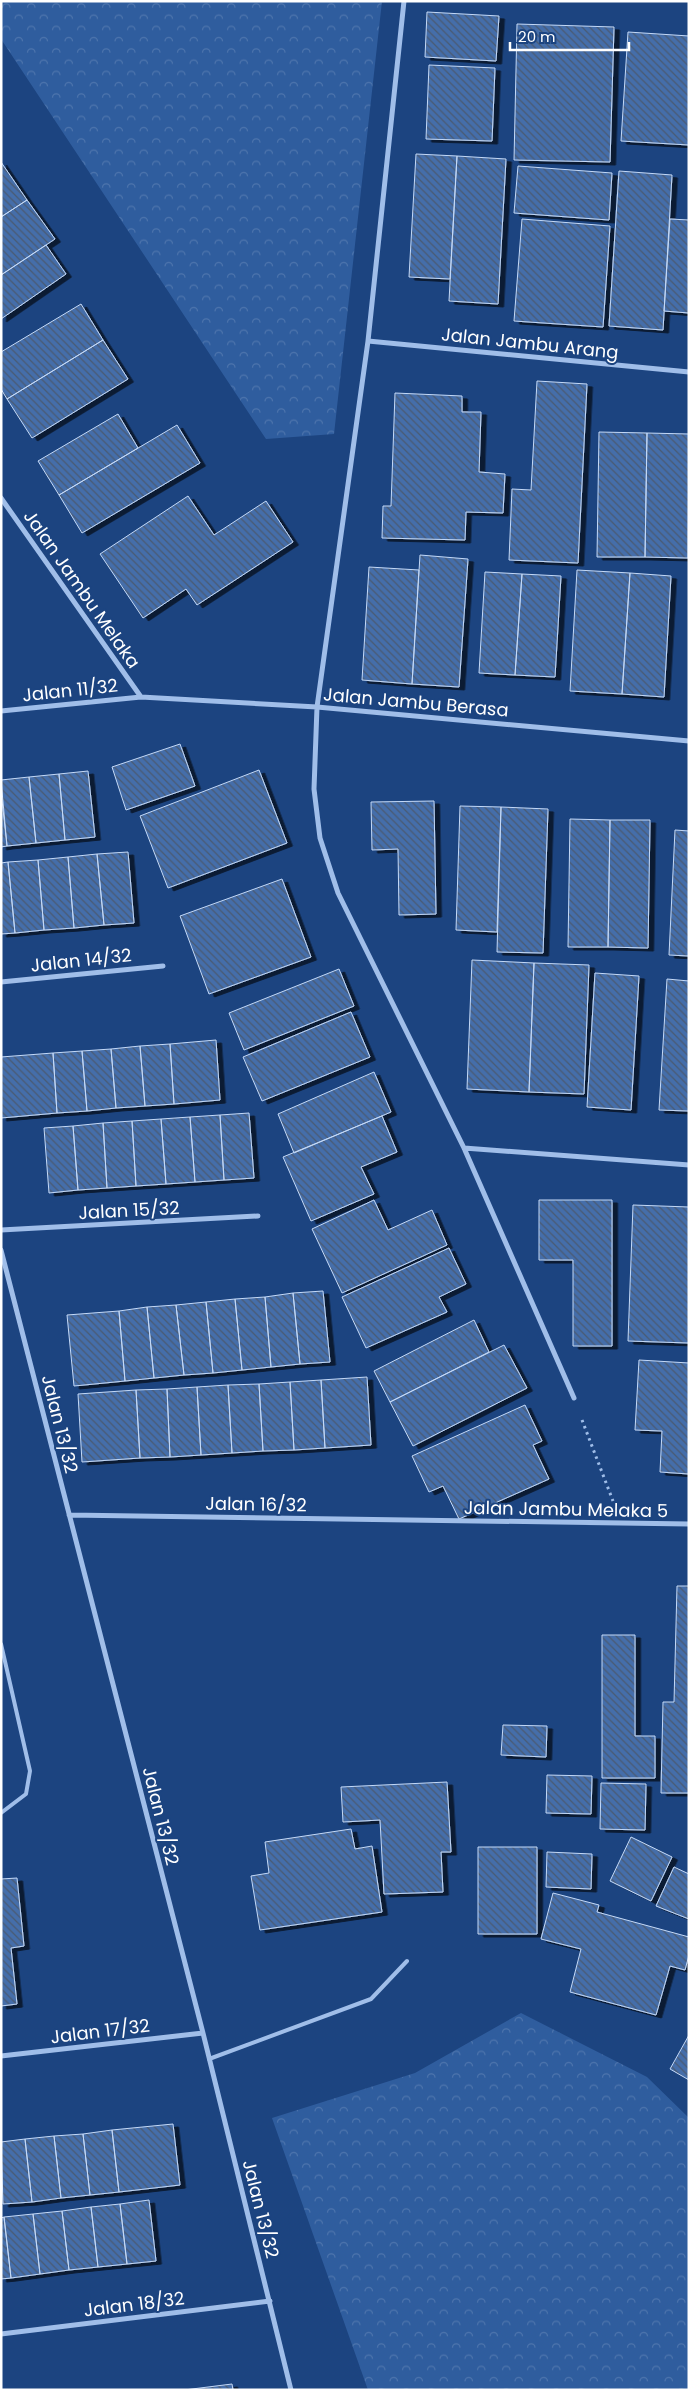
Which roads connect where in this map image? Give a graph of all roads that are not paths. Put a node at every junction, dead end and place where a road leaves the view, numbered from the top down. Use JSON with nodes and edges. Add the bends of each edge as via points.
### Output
{"nodes":[{"id":1,"x":404,"y":1,"type":"edge"},
{"id":2,"x":368,"y":341,"type":"junction"},
{"id":3,"x":689,"y":372,"type":"edge"},
{"id":4,"x":1,"y":498,"type":"edge"},
{"id":5,"x":141,"y":697,"type":"junction"},
{"id":6,"x":317,"y":707,"type":"junction"},
{"id":7,"x":1,"y":711,"type":"edge"},
{"id":8,"x":689,"y":741,"type":"edge"},
{"id":9,"x":163,"y":966,"type":"dead end"},
{"id":10,"x":1,"y":982,"type":"edge"},
{"id":11,"x":464,"y":1148,"type":"junction"},
{"id":12,"x":689,"y":1165,"type":"edge"},
{"id":13,"x":258,"y":1216,"type":"dead end"},
{"id":14,"x":1,"y":1230,"type":"edge"},
{"id":15,"x":1,"y":1250,"type":"edge"},
{"id":16,"x":574,"y":1398,"type":"road end"},
{"id":17,"x":69,"y":1515,"type":"junction"},
{"id":18,"x":443,"y":1520,"type":"joint"},
{"id":19,"x":689,"y":1524,"type":"edge"},
{"id":20,"x":1,"y":1644,"type":"edge"},
{"id":21,"x":1,"y":1813,"type":"edge"},
{"id":22,"x":407,"y":1961,"type":"dead end"},
{"id":23,"x":203,"y":2033,"type":"junction"},
{"id":24,"x":1,"y":2056,"type":"edge"},
{"id":25,"x":209,"y":2059,"type":"junction"},
{"id":26,"x":270,"y":2301,"type":"junction"},
{"id":27,"x":1,"y":2334,"type":"edge"},
{"id":28,"x":291,"y":2390,"type":"edge"}],
"edges":[{"from":1,"to":2,"type":"street"},
{"from":2,"to":3,"type":"street","name":"Jalan Jambu Arang"},
{"from":2,"to":6,"type":"street"},
{"from":4,"to":5,"type":"street","name":"Jalan Jambu Melaka"},
{"from":5,"to":6,"type":"street","name":"Jalan Jambu Berasa"},
{"from":5,"to":7,"type":"street","name":"Jalan 11/32"},
{"from":6,"to":8,"type":"street","name":"Jalan Jambu Berasa"},
{"from":6,"to":11,"type":"street","via":[[314,789],[320,838],[338,893]]},
{"from":9,"to":10,"type":"street","name":"Jalan 14/32"},
{"from":11,"to":12,"type":"street"},
{"from":11,"to":16,"type":"street"},
{"from":13,"to":14,"type":"street","name":"Jalan 15/32"},
{"from":15,"to":17,"type":"street","name":"Jalan 13/32"},
{"from":17,"to":18,"type":"street","name":"Jalan 16/32"},
{"from":17,"to":23,"type":"street","name":"Jalan 13/32"},
{"from":18,"to":19,"type":"street","name":"Jalan Jambu Melaka 5"},
{"from":20,"to":21,"type":"lane","via":[[30,1771],[26,1794]]},
{"from":22,"to":25,"type":"lane","via":[[371,1999]]},
{"from":23,"to":24,"type":"street","name":"Jalan 17/32"},
{"from":23,"to":25,"type":"street","name":"Jalan 13/32"},
{"from":25,"to":26,"type":"street","name":"Jalan 13/32"},
{"from":26,"to":27,"type":"street","name":"Jalan 18/32"},
{"from":26,"to":28,"type":"street","name":"Jalan 13/32"}]}
